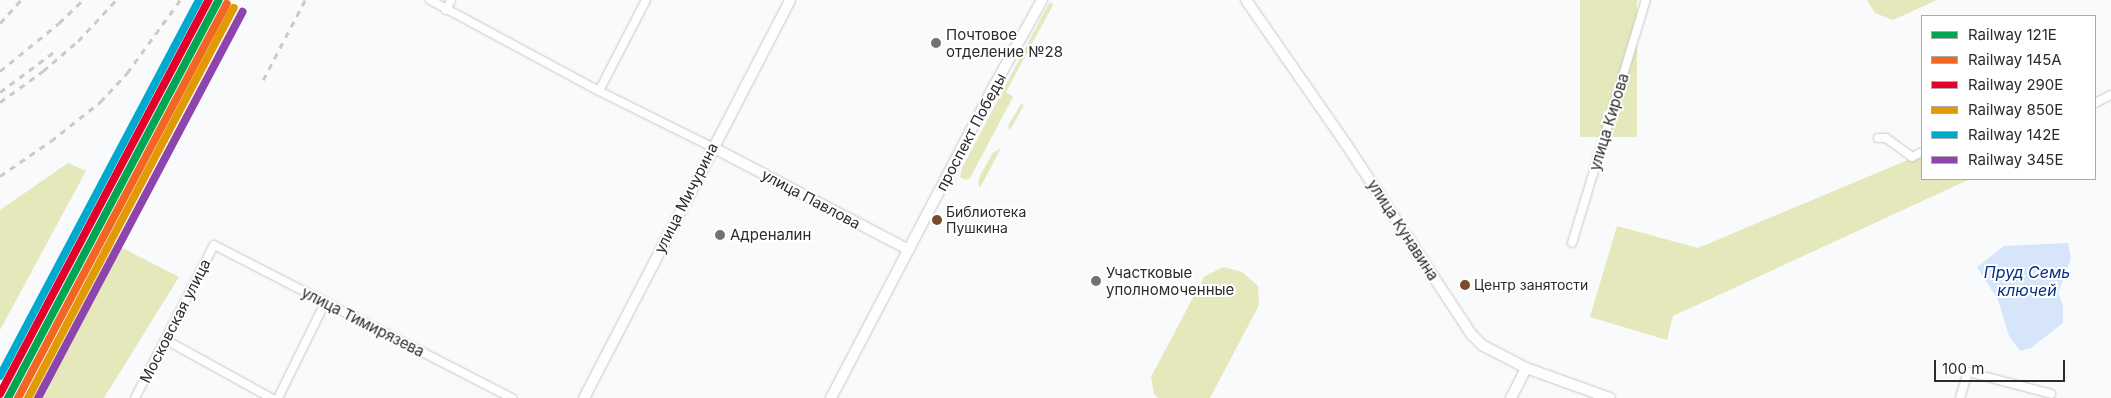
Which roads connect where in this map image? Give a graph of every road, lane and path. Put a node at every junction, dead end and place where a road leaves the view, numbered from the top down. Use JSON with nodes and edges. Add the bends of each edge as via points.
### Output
{"nodes":[{"id":1,"x":430,"y":0,"type":"edge"},
{"id":2,"x":451,"y":0,"type":"edge"},
{"id":3,"x":646,"y":0,"type":"edge"},
{"id":4,"x":790,"y":0,"type":"edge"},
{"id":5,"x":1042,"y":0,"type":"edge"},
{"id":6,"x":1246,"y":0,"type":"edge"},
{"id":7,"x":1646,"y":0,"type":"edge"},
{"id":8,"x":446,"y":10,"type":"junction"},
{"id":9,"x":600,"y":91,"type":"junction"},
{"id":10,"x":2111,"y":95,"type":"edge"},
{"id":11,"x":2096,"y":102,"type":"edge"},
{"id":12,"x":1878,"y":138,"type":"dead end"},
{"id":13,"x":712,"y":147,"type":"junction"},
{"id":14,"x":1921,"y":152,"type":"edge"},
{"id":15,"x":214,"y":244,"type":"joint"},
{"id":16,"x":1572,"y":244,"type":"dead end"},
{"id":17,"x":909,"y":250,"type":"junction"},
{"id":18,"x":325,"y":303,"type":"junction"},
{"id":19,"x":166,"y":340,"type":"junction"},
{"id":20,"x":1526,"y":368,"type":"junction"},
{"id":21,"x":2051,"y":394,"type":"dead end"},
{"id":22,"x":135,"y":398,"type":"edge"},
{"id":23,"x":271,"y":398,"type":"edge"},
{"id":24,"x":278,"y":398,"type":"edge"},
{"id":25,"x":512,"y":398,"type":"edge"},
{"id":26,"x":584,"y":398,"type":"edge"},
{"id":27,"x":831,"y":398,"type":"edge"},
{"id":28,"x":1511,"y":398,"type":"edge"},
{"id":29,"x":1610,"y":398,"type":"edge"},
{"id":30,"x":1960,"y":398,"type":"edge"}],
"edges":[{"from":1,"to":8,"type":"street"},
{"from":2,"to":8,"type":"street"},
{"from":3,"to":9,"type":"street"},
{"from":4,"to":13,"type":"main road","name":"улица Мичурина"},
{"from":5,"to":17,"type":"main road","name":"проспект Победы"},
{"from":6,"to":20,"type":"main road","name":"улица Кунавина","via":[[1472,335],[1482,345]]},
{"from":7,"to":16,"type":"street","name":"улица Кирова"},
{"from":8,"to":9,"type":"street"},
{"from":9,"to":13,"type":"street"},
{"from":10,"to":11,"type":"street"},
{"from":12,"to":14,"type":"street","via":[[1886,138],[1912,157]]},
{"from":13,"to":17,"type":"main road","name":"улица Павлова"},
{"from":13,"to":26,"type":"main road","name":"улица Мичурина"},
{"from":15,"to":18,"type":"street","name":"улица Тимирязева"},
{"from":15,"to":19,"type":"street","name":"Московская улица"},
{"from":17,"to":27,"type":"main road","name":"проспект Победы"},
{"from":18,"to":24,"type":"street"},
{"from":18,"to":25,"type":"street","name":"улица Тимирязева"},
{"from":19,"to":22,"type":"street","name":"Московская улица"},
{"from":19,"to":23,"type":"street"},
{"from":20,"to":28,"type":"main road"},
{"from":20,"to":29,"type":"main road","name":"улица Кунавина"},
{"from":21,"to":30,"type":"street","via":[[1968,372]]}]}
